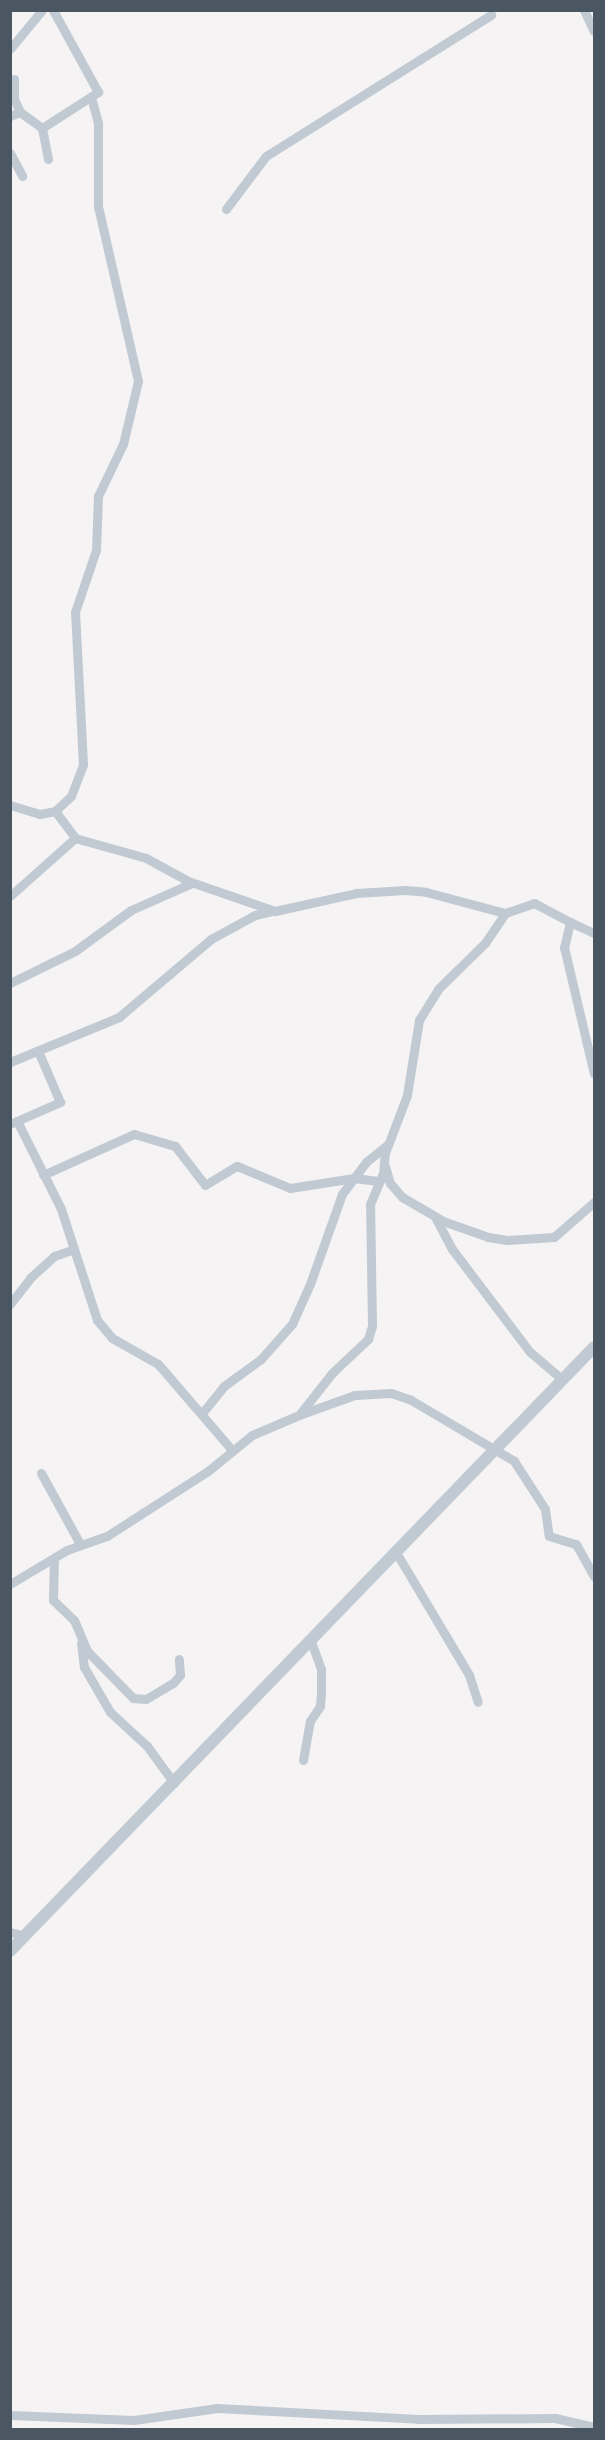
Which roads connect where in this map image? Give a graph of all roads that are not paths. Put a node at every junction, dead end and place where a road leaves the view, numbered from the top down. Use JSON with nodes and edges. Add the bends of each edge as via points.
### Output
{"nodes":[{"id":1,"x":42,"y":10,"type":"edge"},
{"id":2,"x":53,"y":10,"type":"edge"},
{"id":3,"x":584,"y":10,"type":"edge"},
{"id":4,"x":491,"y":15,"type":"dead end"},
{"id":5,"x":594,"y":31,"type":"edge"},
{"id":6,"x":10,"y":49,"type":"edge"},
{"id":7,"x":14,"y":79,"type":"dead end"},
{"id":8,"x":91,"y":97,"type":"junction"},
{"id":9,"x":15,"y":114,"type":"edge"},
{"id":10,"x":42,"y":128,"type":"junction"},
{"id":11,"x":10,"y":153,"type":"edge"},
{"id":12,"x":48,"y":159,"type":"dead end"},
{"id":13,"x":22,"y":176,"type":"dead end"},
{"id":14,"x":226,"y":209,"type":"dead end"},
{"id":15,"x":10,"y":805,"type":"edge"},
{"id":16,"x":55,"y":812,"type":"junction"},
{"id":17,"x":75,"y":838,"type":"junction"},
{"id":18,"x":192,"y":883,"type":"junction"},
{"id":19,"x":10,"y":896,"type":"edge"},
{"id":20,"x":275,"y":911,"type":"junction"},
{"id":21,"x":505,"y":913,"type":"junction"},
{"id":22,"x":570,"y":922,"type":"junction"},
{"id":23,"x":594,"y":933,"type":"edge"},
{"id":24,"x":10,"y":983,"type":"edge"},
{"id":25,"x":38,"y":1050,"type":"junction"},
{"id":26,"x":10,"y":1062,"type":"edge"},
{"id":27,"x":594,"y":1074,"type":"edge"},
{"id":28,"x":14,"y":1123,"type":"edge"},
{"id":29,"x":388,"y":1144,"type":"junction"},
{"id":30,"x":384,"y":1164,"type":"junction"},
{"id":31,"x":43,"y":1175,"type":"junction"},
{"id":32,"x":354,"y":1178,"type":"junction"},
{"id":33,"x":380,"y":1181,"type":"junction"},
{"id":34,"x":594,"y":1203,"type":"edge"},
{"id":35,"x":435,"y":1217,"type":"junction"},
{"id":36,"x":74,"y":1249,"type":"junction"},
{"id":37,"x":10,"y":1304,"type":"edge"},
{"id":38,"x":594,"y":1347,"type":"edge"},
{"id":39,"x":563,"y":1380,"type":"junction"},
{"id":40,"x":203,"y":1412,"type":"junction"},
{"id":41,"x":299,"y":1415,"type":"junction"},
{"id":42,"x":498,"y":1449,"type":"junction"},
{"id":43,"x":232,"y":1450,"type":"junction"},
{"id":44,"x":40,"y":1473,"type":"dead end"},
{"id":45,"x":80,"y":1544,"type":"junction"},
{"id":46,"x":397,"y":1554,"type":"junction"},
{"id":47,"x":54,"y":1558,"type":"junction"},
{"id":48,"x":594,"y":1576,"type":"edge"},
{"id":49,"x":10,"y":1584,"type":"edge"},
{"id":50,"x":80,"y":1637,"type":"junction"},
{"id":51,"x":311,"y":1641,"type":"junction"},
{"id":52,"x":179,"y":1659,"type":"dead end"},
{"id":53,"x":478,"y":1702,"type":"dead end"},
{"id":54,"x":303,"y":1760,"type":"dead end"},
{"id":55,"x":174,"y":1783,"type":"junction"},
{"id":56,"x":10,"y":1932,"type":"edge"},
{"id":57,"x":25,"y":1936,"type":"junction"},
{"id":58,"x":10,"y":1951,"type":"edge"},
{"id":59,"x":10,"y":2415,"type":"edge"},
{"id":60,"x":594,"y":2427,"type":"edge"}],
"edges":[{"from":1,"to":6,"type":"street"},
{"from":2,"to":8,"type":"street","via":[[95,83],[98,92]]},
{"from":3,"to":5,"type":"street"},
{"from":4,"to":14,"type":"street","via":[[266,156]]},
{"from":7,"to":9,"type":"street"},
{"from":8,"to":10,"type":"street"},
{"from":8,"to":16,"type":"street","via":[[98,123],[98,207],[138,381],[116,464],[99,496],[96,550],[75,612],[83,764],[71,796]]},
{"from":9,"to":10,"type":"street"},
{"from":10,"to":12,"type":"street"},
{"from":11,"to":13,"type":"street"},
{"from":15,"to":16,"type":"street","via":[[40,814]]},
{"from":16,"to":17,"type":"street"},
{"from":17,"to":18,"type":"street","via":[[146,858]]},
{"from":17,"to":19,"type":"street"},
{"from":18,"to":20,"type":"street"},
{"from":18,"to":24,"type":"street","via":[[131,910],[75,951]]},
{"from":20,"to":21,"type":"street","via":[[356,893],[405,890]]},
{"from":20,"to":25,"type":"street","via":[[255,915],[211,939],[119,1017]]},
{"from":21,"to":22,"type":"street","via":[[534,903]]},
{"from":21,"to":29,"type":"street","via":[[486,943],[438,989],[419,1020],[407,1095]]},
{"from":22,"to":23,"type":"street"},
{"from":22,"to":27,"type":"street","via":[[564,947]]},
{"from":25,"to":26,"type":"street"},
{"from":25,"to":28,"type":"street","via":[[60,1102]]},
{"from":28,"to":31,"type":"street"},
{"from":29,"to":30,"type":"street"},
{"from":29,"to":32,"type":"street"},
{"from":30,"to":33,"type":"street"},
{"from":30,"to":35,"type":"street","via":[[390,1183],[402,1197]]},
{"from":31,"to":32,"type":"street","via":[[134,1134],[175,1146],[205,1185],[237,1167],[290,1188]]},
{"from":31,"to":36,"type":"street","via":[[61,1209]]},
{"from":32,"to":33,"type":"street"},
{"from":32,"to":40,"type":"street","via":[[342,1194],[292,1324],[261,1359],[225,1386]]},
{"from":33,"to":41,"type":"street","via":[[370,1204],[372,1326],[368,1339],[332,1373]]},
{"from":34,"to":35,"type":"street","via":[[554,1237],[540,1239],[488,1237]]},
{"from":35,"to":39,"type":"street","via":[[452,1249],[530,1352]]},
{"from":36,"to":37,"type":"street","via":[[54,1256]]},
{"from":36,"to":40,"type":"street","via":[[97,1320],[112,1338],[158,1364]]},
{"from":38,"to":39,"type":"street"},
{"from":39,"to":42,"type":"street"},
{"from":40,"to":43,"type":"street"},
{"from":41,"to":42,"type":"street","via":[[355,1395],[391,1393],[411,1400]]},
{"from":41,"to":43,"type":"street","via":[[252,1435]]},
{"from":42,"to":46,"type":"street"},
{"from":42,"to":48,"type":"street","via":[[514,1461],[545,1509],[549,1536],[576,1544]]},
{"from":43,"to":45,"type":"street","via":[[208,1471],[125,1525]]},
{"from":44,"to":45,"type":"street"},
{"from":45,"to":47,"type":"street"},
{"from":46,"to":51,"type":"street"},
{"from":46,"to":53,"type":"street","via":[[469,1675]]},
{"from":47,"to":49,"type":"street"},
{"from":47,"to":50,"type":"street","via":[[53,1600],[74,1620]]},
{"from":50,"to":52,"type":"street","via":[[97,1663],[139,1700],[180,1675]]},
{"from":50,"to":55,"type":"street","via":[[84,1667],[110,1712],[147,1746]]},
{"from":51,"to":54,"type":"street","via":[[321,1669],[320,1706],[308,1730]]},
{"from":51,"to":55,"type":"street"},
{"from":55,"to":57,"type":"street"},
{"from":56,"to":57,"type":"street"},
{"from":57,"to":58,"type":"street"},
{"from":59,"to":60,"type":"street","via":[[134,2420],[217,2408],[418,2420],[555,2418]]}]}
